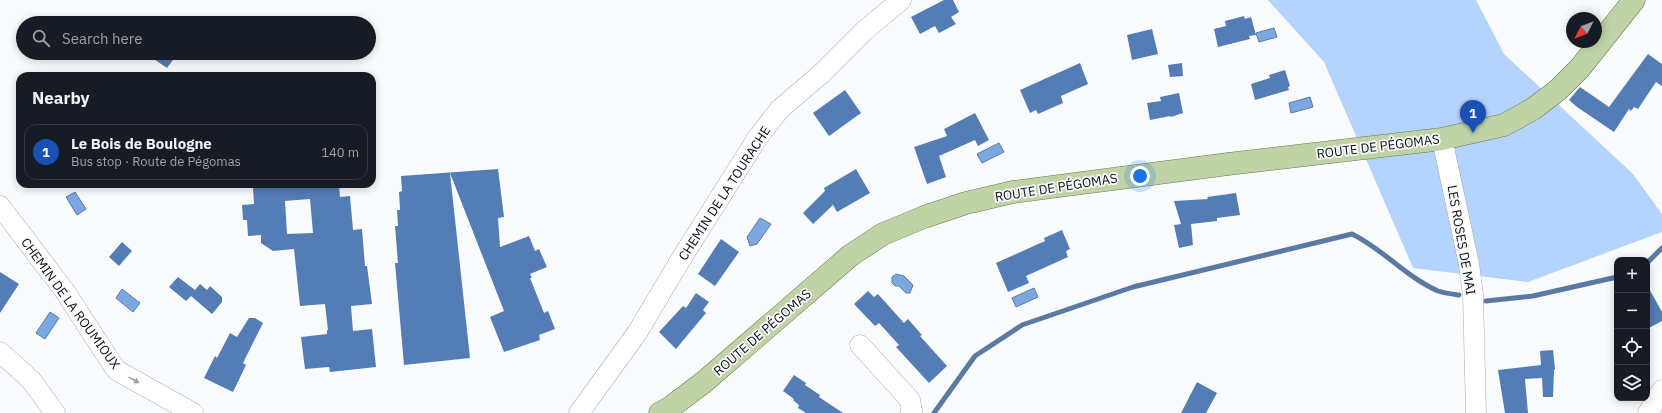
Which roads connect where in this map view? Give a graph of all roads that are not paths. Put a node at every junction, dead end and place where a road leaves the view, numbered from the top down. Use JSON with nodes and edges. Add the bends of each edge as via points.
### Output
{"nodes":[{"id":1,"x":901,"y":0,"type":"edge"},
{"id":2,"x":1634,"y":0,"type":"edge"},
{"id":3,"x":1442,"y":139,"type":"junction"},
{"id":4,"x":0,"y":206,"type":"edge"},
{"id":5,"x":860,"y":344,"type":"dead end"},
{"id":6,"x":0,"y":352,"type":"edge"},
{"id":7,"x":1662,"y":390,"type":"edge"},
{"id":8,"x":55,"y":413,"type":"edge"},
{"id":9,"x":193,"y":413,"type":"edge"},
{"id":10,"x":579,"y":413,"type":"edge"},
{"id":11,"x":660,"y":413,"type":"edge"},
{"id":12,"x":910,"y":413,"type":"edge"},
{"id":13,"x":1476,"y":413,"type":"edge"},
{"id":14,"x":1648,"y":413,"type":"edge"}],
"edges":[{"from":1,"to":10,"type":"street","name":"CHEMIN DE LA TOURACHE","via":[[780,109],[758,137],[637,333]]},
{"from":2,"to":3,"type":"main road","name":"ROUTE DE PÉGOMAS","via":[[1580,68],[1558,90],[1533,109],[1504,125]]},
{"from":3,"to":11,"type":"main road","name":"ROUTE DE PÉGOMAS","via":[[1013,192],[924,216],[883,234],[851,255],[704,382]]},
{"from":3,"to":13,"type":"street","name":"LES ROSES DE MAI","via":[[1472,287]]},
{"from":4,"to":9,"type":"street","name":"CHEMIN DE LA ROUMIOUX","one_way":true,"via":[[64,290],[116,370]]},
{"from":5,"to":12,"type":"street","via":[[910,400]]},
{"from":6,"to":8,"type":"street","via":[[32,380]]},
{"from":7,"to":14,"type":"street"}]}
